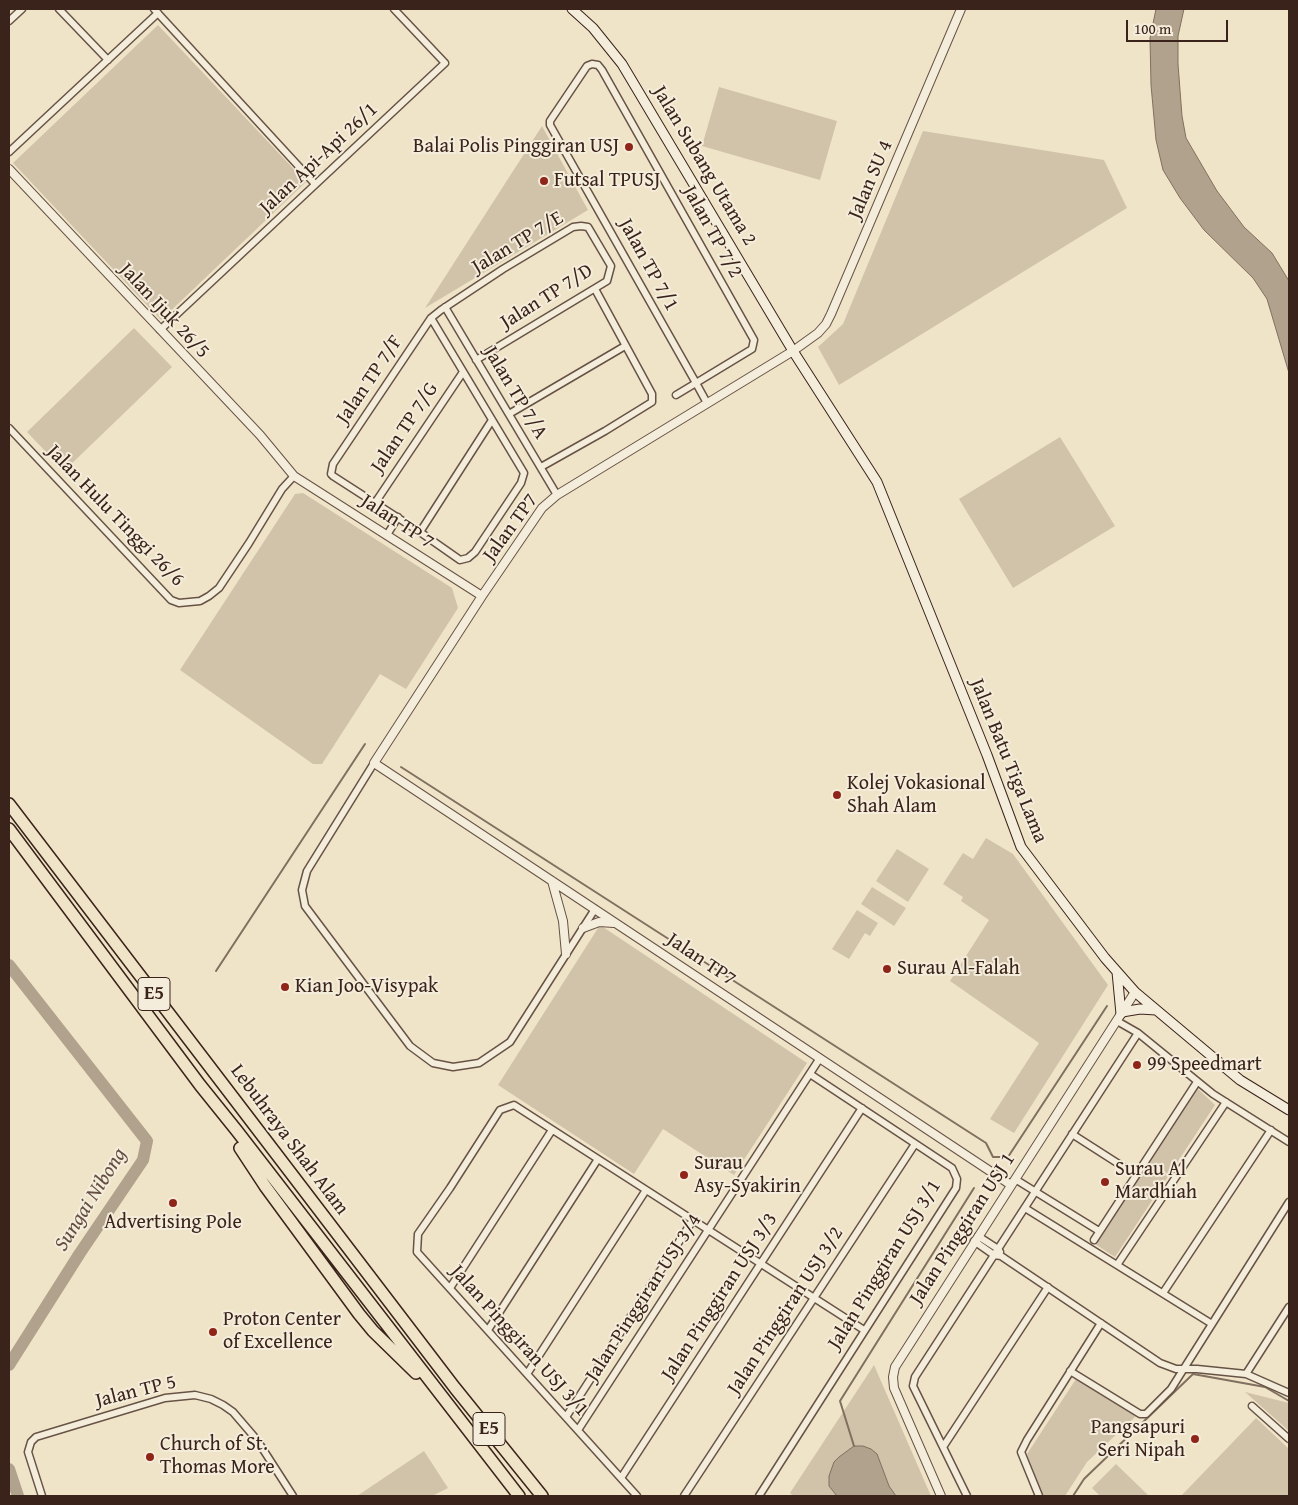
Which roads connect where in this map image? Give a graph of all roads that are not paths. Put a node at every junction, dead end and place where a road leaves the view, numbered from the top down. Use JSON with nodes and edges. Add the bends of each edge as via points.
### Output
{"nodes":[{"id":1,"x":22,"y":9,"type":"edge"},
{"id":2,"x":59,"y":9,"type":"edge"},
{"id":3,"x":394,"y":9,"type":"edge"},
{"id":4,"x":572,"y":9,"type":"edge"},
{"id":5,"x":961,"y":9,"type":"edge"},
{"id":6,"x":156,"y":11,"type":"edge"},
{"id":7,"x":9,"y":21,"type":"edge"},
{"id":8,"x":108,"y":60,"type":"junction"},
{"id":9,"x":587,"y":66,"type":"joint"},
{"id":10,"x":9,"y":152,"type":"edge"},
{"id":11,"x":9,"y":169,"type":"edge"},
{"id":12,"x":315,"y":184,"type":"junction"},
{"id":13,"x":602,"y":249,"type":"joint"},
{"id":14,"x":595,"y":289,"type":"junction"},
{"id":15,"x":445,"y":307,"type":"junction"},
{"id":16,"x":431,"y":318,"type":"junction"},
{"id":17,"x":160,"y":330,"type":"junction"},
{"id":18,"x":625,"y":346,"type":"junction"},
{"id":19,"x":793,"y":351,"type":"junction"},
{"id":20,"x":476,"y":360,"type":"junction"},
{"id":21,"x":463,"y":372,"type":"junction"},
{"id":22,"x":696,"y":383,"type":"junction"},
{"id":23,"x":676,"y":395,"type":"dead end"},
{"id":24,"x":707,"y":403,"type":"junction"},
{"id":25,"x":509,"y":414,"type":"junction"},
{"id":26,"x":492,"y":420,"type":"junction"},
{"id":27,"x":9,"y":428,"type":"edge"},
{"id":28,"x":540,"y":468,"type":"junction"},
{"id":29,"x":294,"y":476,"type":"junction"},
{"id":30,"x":557,"y":495,"type":"junction"},
{"id":31,"x":375,"y":502,"type":"junction"},
{"id":32,"x":398,"y":518,"type":"junction"},
{"id":33,"x":420,"y":532,"type":"junction"},
{"id":34,"x":387,"y":535,"type":"junction"},
{"id":35,"x":482,"y":596,"type":"junction"},
{"id":36,"x":374,"y":763,"type":"junction"},
{"id":37,"x":11,"y":806,"type":"edge"},
{"id":38,"x":9,"y":829,"type":"edge"},
{"id":39,"x":552,"y":880,"type":"junction"},
{"id":40,"x":595,"y":909,"type":"junction"},
{"id":41,"x":616,"y":923,"type":"junction"},
{"id":42,"x":583,"y":928,"type":"junction"},
{"id":43,"x":566,"y":954,"type":"junction"},
{"id":44,"x":1117,"y":972,"type":"junction"},
{"id":45,"x":1135,"y":992,"type":"junction"},
{"id":46,"x":1156,"y":1010,"type":"junction"},
{"id":47,"x":1120,"y":1016,"type":"junction"},
{"id":48,"x":1138,"y":1033,"type":"junction"},
{"id":49,"x":820,"y":1058,"type":"junction"},
{"id":50,"x":810,"y":1074,"type":"junction"},
{"id":51,"x":1196,"y":1082,"type":"junction"},
{"id":52,"x":1226,"y":1102,"type":"junction"},
{"id":53,"x":862,"y":1108,"type":"junction"},
{"id":54,"x":1289,"y":1110,"type":"edge"},
{"id":55,"x":552,"y":1130,"type":"junction"},
{"id":56,"x":1271,"y":1130,"type":"junction"},
{"id":57,"x":1072,"y":1134,"type":"junction"},
{"id":58,"x":1289,"y":1142,"type":"edge"},
{"id":59,"x":915,"y":1144,"type":"junction"},
{"id":60,"x":598,"y":1159,"type":"junction"},
{"id":61,"x":1136,"y":1175,"type":"junction"},
{"id":62,"x":1013,"y":1182,"type":"junction"},
{"id":63,"x":646,"y":1190,"type":"junction"},
{"id":64,"x":1035,"y":1191,"type":"junction"},
{"id":65,"x":1289,"y":1202,"type":"edge"},
{"id":66,"x":1024,"y":1208,"type":"junction"},
{"id":67,"x":694,"y":1220,"type":"junction"},
{"id":68,"x":708,"y":1230,"type":"junction"},
{"id":69,"x":1099,"y":1231,"type":"junction"},
{"id":70,"x":976,"y":1238,"type":"junction"},
{"id":71,"x":1094,"y":1240,"type":"dead end"},
{"id":72,"x":998,"y":1253,"type":"junction"},
{"id":73,"x":761,"y":1264,"type":"junction"},
{"id":74,"x":1117,"y":1265,"type":"junction"},
{"id":75,"x":1048,"y":1287,"type":"junction"},
{"id":76,"x":450,"y":1288,"type":"junction"},
{"id":77,"x":1163,"y":1293,"type":"junction"},
{"id":78,"x":814,"y":1298,"type":"junction"},
{"id":79,"x":1289,"y":1307,"type":"edge"},
{"id":80,"x":1101,"y":1323,"type":"junction"},
{"id":81,"x":1212,"y":1324,"type":"junction"},
{"id":82,"x":488,"y":1330,"type":"junction"},
{"id":83,"x":864,"y":1330,"type":"junction"},
{"id":84,"x":1184,"y":1369,"type":"junction"},
{"id":85,"x":1070,"y":1371,"type":"junction"},
{"id":86,"x":528,"y":1374,"type":"junction"},
{"id":87,"x":1246,"y":1374,"type":"junction"},
{"id":88,"x":1289,"y":1393,"type":"edge"},
{"id":89,"x":1252,"y":1406,"type":"dead end"},
{"id":90,"x":566,"y":1417,"type":"junction"},
{"id":91,"x":578,"y":1430,"type":"junction"},
{"id":92,"x":1289,"y":1439,"type":"edge"},
{"id":93,"x":943,"y":1447,"type":"junction"},
{"id":94,"x":621,"y":1478,"type":"junction"},
{"id":95,"x":42,"y":1496,"type":"edge"},
{"id":96,"x":293,"y":1496,"type":"edge"},
{"id":97,"x":519,"y":1496,"type":"edge"},
{"id":98,"x":542,"y":1496,"type":"edge"},
{"id":99,"x":637,"y":1496,"type":"edge"},
{"id":100,"x":684,"y":1496,"type":"edge"},
{"id":101,"x":759,"y":1496,"type":"edge"},
{"id":102,"x":941,"y":1496,"type":"edge"},
{"id":103,"x":967,"y":1496,"type":"edge"},
{"id":104,"x":1039,"y":1496,"type":"edge"}],
"edges":[{"from":1,"to":7,"type":"street"},
{"from":2,"to":8,"type":"street"},
{"from":3,"to":12,"type":"street","name":"Jalan Api-Api 26/1","via":[[445,63]]},
{"from":4,"to":19,"type":"main road","name":"Jalan Subang Utama 2","via":[[593,28],[622,64]]},
{"from":5,"to":19,"type":"street","name":"Jalan SU 4","via":[[831,314],[818,333]]},
{"from":6,"to":8,"type":"street"},
{"from":6,"to":12,"type":"street"},
{"from":8,"to":10,"type":"street"},
{"from":9,"to":22,"type":"street","name":"Jalan TP 7/1","via":[[550,125]]},
{"from":9,"to":22,"type":"street","name":"Jalan TP 7/2","via":[[595,64],[602,70],[754,340],[752,349]]},
{"from":11,"to":17,"type":"street","name":"Jalan Ijuk 26/5"},
{"from":12,"to":17,"type":"street","name":"Jalan Api-Api 26/1"},
{"from":13,"to":14,"type":"street","name":"Jalan TP 7/D","via":[[611,266],[610,274],[607,281]]},
{"from":13,"to":15,"type":"street","name":"Jalan TP 7/E","via":[[588,227],[573,227]]},
{"from":14,"to":18,"type":"street"},
{"from":14,"to":20,"type":"street","name":"Jalan TP 7/D"},
{"from":15,"to":16,"type":"street","name":"Jalan TP 7/F"},
{"from":15,"to":20,"type":"street","name":"Jalan TP 7/A"},
{"from":16,"to":21,"type":"street"},
{"from":16,"to":31,"type":"street","name":"Jalan TP 7/F","via":[[333,464],[333,476]]},
{"from":17,"to":29,"type":"street","name":"Jalan Ijuk 26/5","via":[[260,435]]},
{"from":18,"to":25,"type":"street"},
{"from":18,"to":28,"type":"street","via":[[652,394],[652,402]]},
{"from":19,"to":24,"type":"street","name":"Jalan TP7"},
{"from":19,"to":44,"type":"main road","name":"Jalan Batu Tiga Lama","via":[[877,482],[1020,847]]},
{"from":20,"to":25,"type":"street","name":"Jalan TP 7/A"},
{"from":21,"to":26,"type":"street"},
{"from":21,"to":31,"type":"street","name":"Jalan TP 7/G"},
{"from":22,"to":23,"type":"street","name":"Jalan TP 7/2"},
{"from":22,"to":24,"type":"street","name":"Jalan TP 7/1"},
{"from":24,"to":30,"type":"street","name":"Jalan TP7"},
{"from":25,"to":28,"type":"street","name":"Jalan TP 7/A"},
{"from":26,"to":33,"type":"street"},
{"from":26,"to":33,"type":"street","via":[[524,472],[521,483],[468,558],[460,560]]},
{"from":27,"to":29,"type":"street","name":"Jalan Hulu Tinggi 26/6","via":[[171,600],[179,603],[200,601],[219,588],[282,489]]},
{"from":28,"to":30,"type":"street","name":"Jalan TP 7/A"},
{"from":29,"to":34,"type":"street","name":"Jalan TP 7"},
{"from":30,"to":35,"type":"street","name":"Jalan TP7","via":[[542,508]]},
{"from":31,"to":32,"type":"street"},
{"from":32,"to":33,"type":"street"},
{"from":32,"to":34,"type":"street"},
{"from":34,"to":35,"type":"street","name":"Jalan TP 7"},
{"from":35,"to":36,"type":"street","name":"Jalan TP7"},
{"from":36,"to":39,"type":"street","name":"Jalan TP7"},
{"from":36,"to":43,"type":"street","name":"Jalan TP7","via":[[307,871],[302,890],[306,906],[410,1046],[433,1062],[453,1067],[479,1063],[510,1042]]},
{"from":37,"to":98,"type":"highway","name":"Lebuhraya Shah Alam","number":"E5","via":[[455,1388]]},
{"from":38,"to":97,"type":"highway","name":"Lebuhraya Shah Alam","number":"E5","via":[[200,1085]]},
{"from":39,"to":40,"type":"street","name":"Jalan TP7"},
{"from":39,"to":43,"type":"street","via":[[563,921]]},
{"from":40,"to":41,"type":"street","name":"Jalan TP7"},
{"from":40,"to":42,"type":"street","name":"Jalan TP7"},
{"from":41,"to":42,"type":"street","via":[[599,922]]},
{"from":41,"to":49,"type":"street","name":"Jalan TP7"},
{"from":42,"to":43,"type":"street","name":"Jalan TP7"},
{"from":44,"to":45,"type":"main road","name":"Jalan Batu Tiga Lama"},
{"from":44,"to":47,"type":"main road"},
{"from":45,"to":46,"type":"main road","name":"Jalan Batu Tiga Lama"},
{"from":45,"to":47,"type":"street","name":"Jalan Pinggiran USJ 1"},
{"from":46,"to":47,"type":"main road","via":[[1140,1009]]},
{"from":46,"to":54,"type":"main road","name":"Jalan Batu Tiga Lama","via":[[1240,1080]]},
{"from":47,"to":48,"type":"street"},
{"from":47,"to":62,"type":"street","name":"Jalan Pinggiran USJ 1"},
{"from":48,"to":51,"type":"street"},
{"from":48,"to":57,"type":"street"},
{"from":49,"to":50,"type":"street","name":"Jalan Pinggiran USJ 3/4"},
{"from":49,"to":62,"type":"street","name":"Jalan TP7"},
{"from":50,"to":53,"type":"street","name":"Jalan Pinggiran USJ 3/1"},
{"from":50,"to":68,"type":"street","name":"Jalan Pinggiran USJ 3/4"},
{"from":51,"to":52,"type":"street"},
{"from":51,"to":61,"type":"street"},
{"from":52,"to":56,"type":"street"},
{"from":52,"to":74,"type":"street"},
{"from":53,"to":59,"type":"street","name":"Jalan Pinggiran USJ 3/1"},
{"from":53,"to":73,"type":"street","name":"Jalan Pinggiran USJ 3/3"},
{"from":55,"to":60,"type":"street"},
{"from":55,"to":76,"type":"street"},
{"from":55,"to":76,"type":"street","name":"Jalan Pinggiran USJ 3/1","via":[[514,1105],[500,1110],[418,1234],[417,1252]]},
{"from":56,"to":58,"type":"street"},
{"from":56,"to":77,"type":"street"},
{"from":57,"to":61,"type":"street"},
{"from":57,"to":64,"type":"street"},
{"from":59,"to":78,"type":"street","name":"Jalan Pinggiran USJ 3/2"},
{"from":59,"to":83,"type":"street","name":"Jalan Pinggiran USJ 3/1","via":[[952,1168],[957,1179],[956,1188]]},
{"from":60,"to":63,"type":"street"},
{"from":60,"to":82,"type":"street"},
{"from":61,"to":69,"type":"street"},
{"from":62,"to":64,"type":"street"},
{"from":62,"to":70,"type":"street","name":"Jalan Pinggiran USJ 1"},
{"from":63,"to":67,"type":"street"},
{"from":63,"to":86,"type":"street"},
{"from":64,"to":66,"type":"street"},
{"from":64,"to":69,"type":"street"},
{"from":65,"to":81,"type":"street"},
{"from":66,"to":72,"type":"street"},
{"from":66,"to":74,"type":"street"},
{"from":67,"to":68,"type":"street"},
{"from":67,"to":90,"type":"street","name":"Jalan Pinggiran USJ 3/4"},
{"from":68,"to":73,"type":"street"},
{"from":68,"to":91,"type":"street","name":"Jalan Pinggiran USJ 3/4"},
{"from":69,"to":71,"type":"street"},
{"from":70,"to":72,"type":"street"},
{"from":70,"to":102,"type":"street","name":"Jalan Pinggiran USJ 1","via":[[895,1367],[892,1377]]},
{"from":72,"to":75,"type":"street"},
{"from":72,"to":93,"type":"street","via":[[915,1377],[913,1386]]},
{"from":73,"to":78,"type":"street"},
{"from":73,"to":94,"type":"street","name":"Jalan Pinggiran USJ 3/3"},
{"from":74,"to":77,"type":"street"},
{"from":75,"to":80,"type":"street"},
{"from":75,"to":93,"type":"street"},
{"from":76,"to":82,"type":"street","name":"Jalan Pinggiran USJ 3/1"},
{"from":77,"to":81,"type":"street"},
{"from":78,"to":83,"type":"street"},
{"from":78,"to":100,"type":"street","name":"Jalan Pinggiran USJ 3/2"},
{"from":79,"to":87,"type":"street"},
{"from":80,"to":84,"type":"street","via":[[1160,1363]]},
{"from":80,"to":85,"type":"street"},
{"from":81,"to":84,"type":"street"},
{"from":82,"to":86,"type":"street","name":"Jalan Pinggiran USJ 3/1"},
{"from":83,"to":101,"type":"street","name":"Jalan Pinggiran USJ 3/1"},
{"from":84,"to":85,"type":"street","via":[[1172,1389],[1146,1414],[1140,1414]]},
{"from":84,"to":87,"type":"street"},
{"from":85,"to":104,"type":"street","via":[[1021,1452]]},
{"from":86,"to":90,"type":"street","name":"Jalan Pinggiran USJ 3/1"},
{"from":87,"to":88,"type":"street"},
{"from":89,"to":92,"type":"street"},
{"from":90,"to":91,"type":"street","name":"Jalan Pinggiran USJ 3/1"},
{"from":91,"to":94,"type":"street","name":"Jalan Pinggiran USJ 3/1"},
{"from":93,"to":103,"type":"street"},
{"from":94,"to":99,"type":"street","name":"Jalan Pinggiran USJ 3/1"},
{"from":95,"to":96,"type":"street","name":"Jalan TP 5","via":[[28,1452],[36,1437],[165,1398],[195,1395],[211,1399],[233,1412],[257,1440]]}]}
